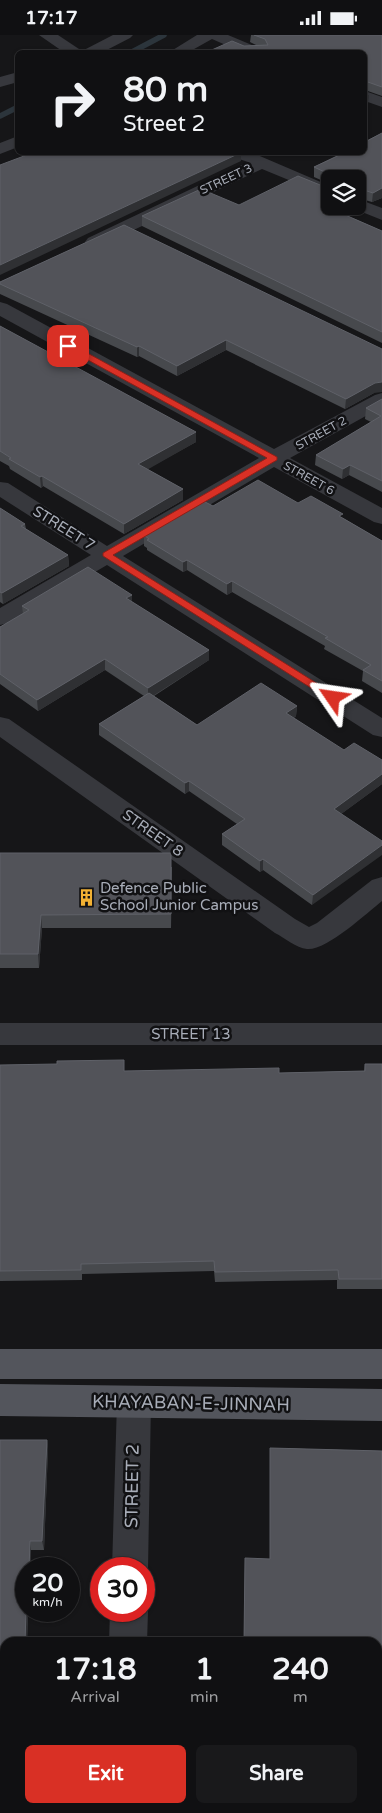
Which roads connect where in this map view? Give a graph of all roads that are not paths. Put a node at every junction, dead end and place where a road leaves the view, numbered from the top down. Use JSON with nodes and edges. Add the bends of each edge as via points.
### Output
{"nodes":[{"id":1,"x":47,"y":35,"type":"edge"},
{"id":2,"x":125,"y":35,"type":"edge"},
{"id":3,"x":208,"y":35,"type":"edge"},
{"id":4,"x":216,"y":35,"type":"edge"},
{"id":5,"x":71,"y":50,"type":"edge"},
{"id":6,"x":94,"y":50,"type":"edge"},
{"id":7,"x":180,"y":50,"type":"edge"},
{"id":8,"x":252,"y":50,"type":"edge"},
{"id":9,"x":15,"y":78,"type":"edge"},
{"id":10,"x":0,"y":82,"type":"edge"},
{"id":11,"x":367,"y":97,"type":"edge"},
{"id":12,"x":382,"y":103,"type":"edge"},
{"id":13,"x":15,"y":142,"type":"edge"},
{"id":14,"x":0,"y":149,"type":"edge"},
{"id":15,"x":244,"y":155,"type":"edge"},
{"id":16,"x":262,"y":163,"type":"junction"},
{"id":17,"x":321,"y":188,"type":"edge"},
{"id":18,"x":366,"y":208,"type":"edge"},
{"id":19,"x":382,"y":215,"type":"edge"},
{"id":20,"x":126,"y":227,"type":"junction"},
{"id":21,"x":144,"y":235,"type":"edge"},
{"id":22,"x":81,"y":247,"type":"edge"},
{"id":23,"x":0,"y":308,"type":"edge"},
{"id":24,"x":382,"y":399,"type":"edge"},
{"id":25,"x":274,"y":458,"type":"junction"},
{"id":26,"x":0,"y":488,"type":"edge"},
{"id":27,"x":382,"y":517,"type":"edge"},
{"id":28,"x":106,"y":555,"type":"junction"},
{"id":29,"x":0,"y":617,"type":"edge"},
{"id":30,"x":382,"y":729,"type":"edge"},
{"id":31,"x":4,"y":732,"type":"edge"},
{"id":32,"x":382,"y":887,"type":"edge"},
{"id":33,"x":0,"y":1034,"type":"edge"},
{"id":34,"x":382,"y":1034,"type":"edge"},
{"id":35,"x":0,"y":1364,"type":"edge"},
{"id":36,"x":382,"y":1364,"type":"edge"},
{"id":37,"x":0,"y":1401,"type":"edge"},
{"id":38,"x":134,"y":1402,"type":"junction"},
{"id":39,"x":382,"y":1405,"type":"edge"},
{"id":40,"x":130,"y":1557,"type":"edge"},
{"id":41,"x":129,"y":1622,"type":"edge"},
{"id":42,"x":128,"y":1637,"type":"edge"}],
"edges":[{"from":1,"to":5,"type":"street"},
{"from":2,"to":6,"type":"street"},
{"from":3,"to":7,"type":"street"},
{"from":4,"to":8,"type":"street"},
{"from":9,"to":10,"type":"street"},
{"from":11,"to":12,"type":"street"},
{"from":13,"to":14,"type":"street"},
{"from":15,"to":16,"type":"street"},
{"from":16,"to":17,"type":"street"},
{"from":16,"to":20,"type":"street","name":"STREET 3"},
{"from":18,"to":19,"type":"street"},
{"from":20,"to":21,"type":"street"},
{"from":20,"to":22,"type":"street","name":"STREET 3"},
{"from":23,"to":25,"type":"street","name":"STREET 6"},
{"from":24,"to":25,"type":"street","name":"STREET 2"},
{"from":25,"to":27,"type":"street","name":"STREET 6"},
{"from":25,"to":28,"type":"street","name":"STREET 2"},
{"from":26,"to":28,"type":"street","name":"STREET 7"},
{"from":28,"to":29,"type":"street","name":"STREET 2"},
{"from":28,"to":30,"type":"street","name":"STREET 7"},
{"from":31,"to":32,"type":"street","name":"STREET 8","via":[[308,939],[327,930]]},
{"from":33,"to":34,"type":"street","name":"STREET 13"},
{"from":35,"to":36,"type":"main road"},
{"from":37,"to":38,"type":"main road","name":"KHAYABAN-E-JINNAH"},
{"from":38,"to":39,"type":"main road","name":"KHAYABAN-E-JINNAH"},
{"from":38,"to":40,"type":"street","name":"STREET 2"},
{"from":41,"to":42,"type":"street"}]}
